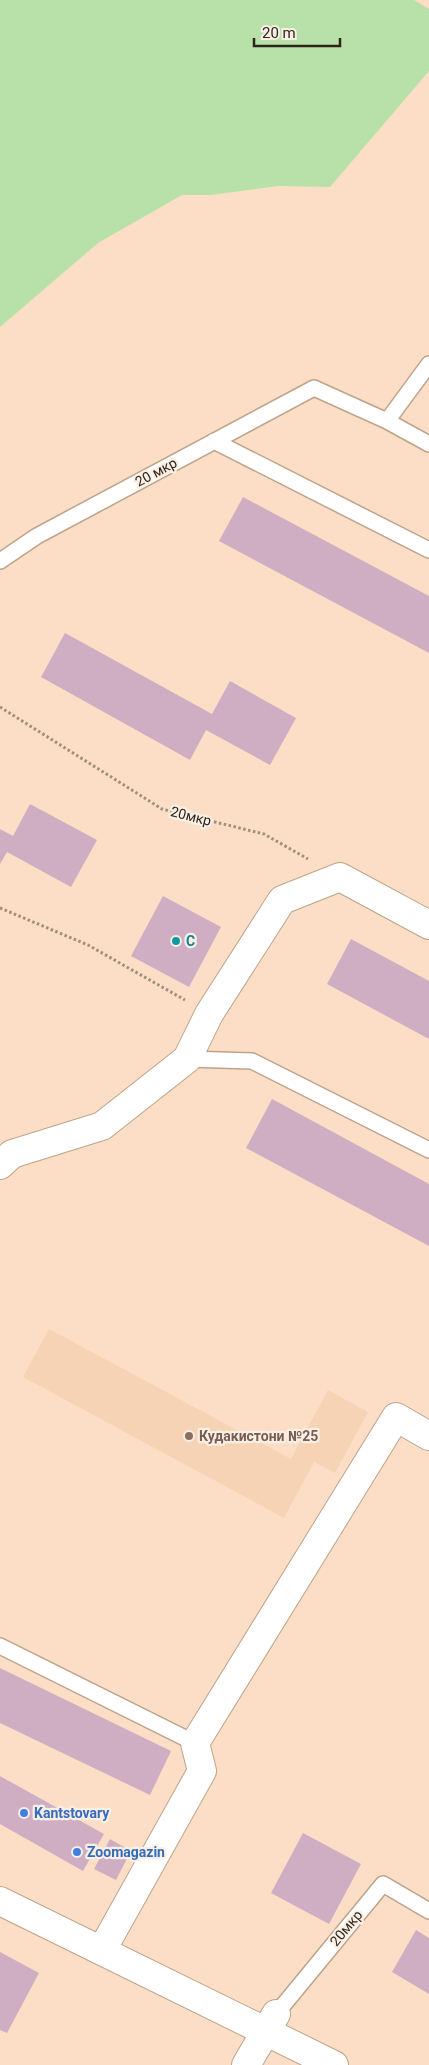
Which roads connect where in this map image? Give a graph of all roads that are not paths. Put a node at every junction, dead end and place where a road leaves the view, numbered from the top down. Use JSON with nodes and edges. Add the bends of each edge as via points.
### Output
{"nodes":[{"id":1,"x":429,"y":364,"type":"edge"},
{"id":2,"x":387,"y":421,"type":"junction"},
{"id":3,"x":214,"y":441,"type":"junction"},
{"id":4,"x":429,"y":444,"type":"edge"},
{"id":5,"x":429,"y":550,"type":"edge"},
{"id":6,"x":0,"y":561,"type":"edge"},
{"id":7,"x":429,"y":925,"type":"edge"},
{"id":8,"x":187,"y":1059,"type":"junction"},
{"id":9,"x":429,"y":1150,"type":"edge"},
{"id":10,"x":0,"y":1165,"type":"edge"},
{"id":11,"x":429,"y":1436,"type":"edge"},
{"id":12,"x":0,"y":1646,"type":"edge"},
{"id":13,"x":195,"y":1743,"type":"junction"},
{"id":14,"x":0,"y":1901,"type":"edge"},
{"id":15,"x":429,"y":1911,"type":"edge"},
{"id":16,"x":102,"y":1950,"type":"junction"},
{"id":17,"x":272,"y":2022,"type":"junction"},
{"id":18,"x":246,"y":2065,"type":"edge"},
{"id":19,"x":334,"y":2065,"type":"edge"}],
"edges":[{"from":1,"to":2,"type":"lane"},
{"from":2,"to":3,"type":"lane","name":"20 мкр","via":[[314,388]]},
{"from":2,"to":4,"type":"lane"},
{"from":3,"to":5,"type":"lane"},
{"from":3,"to":6,"type":"lane","name":"20 мкр","via":[[37,536]]},
{"from":7,"to":8,"type":"street","via":[[340,877],[282,900],[209,1014]]},
{"from":8,"to":9,"type":"lane","via":[[252,1060]]},
{"from":8,"to":10,"type":"street","via":[[102,1126],[12,1154]]},
{"from":11,"to":13,"type":"street","via":[[396,1416]]},
{"from":12,"to":13,"type":"lane"},
{"from":13,"to":16,"type":"street","via":[[202,1771]]},
{"from":14,"to":16,"type":"street"},
{"from":15,"to":17,"type":"lane","name":"20мкр","via":[[383,1884]]},
{"from":16,"to":17,"type":"street"},
{"from":17,"to":18,"type":"street"},
{"from":17,"to":19,"type":"street"}]}
